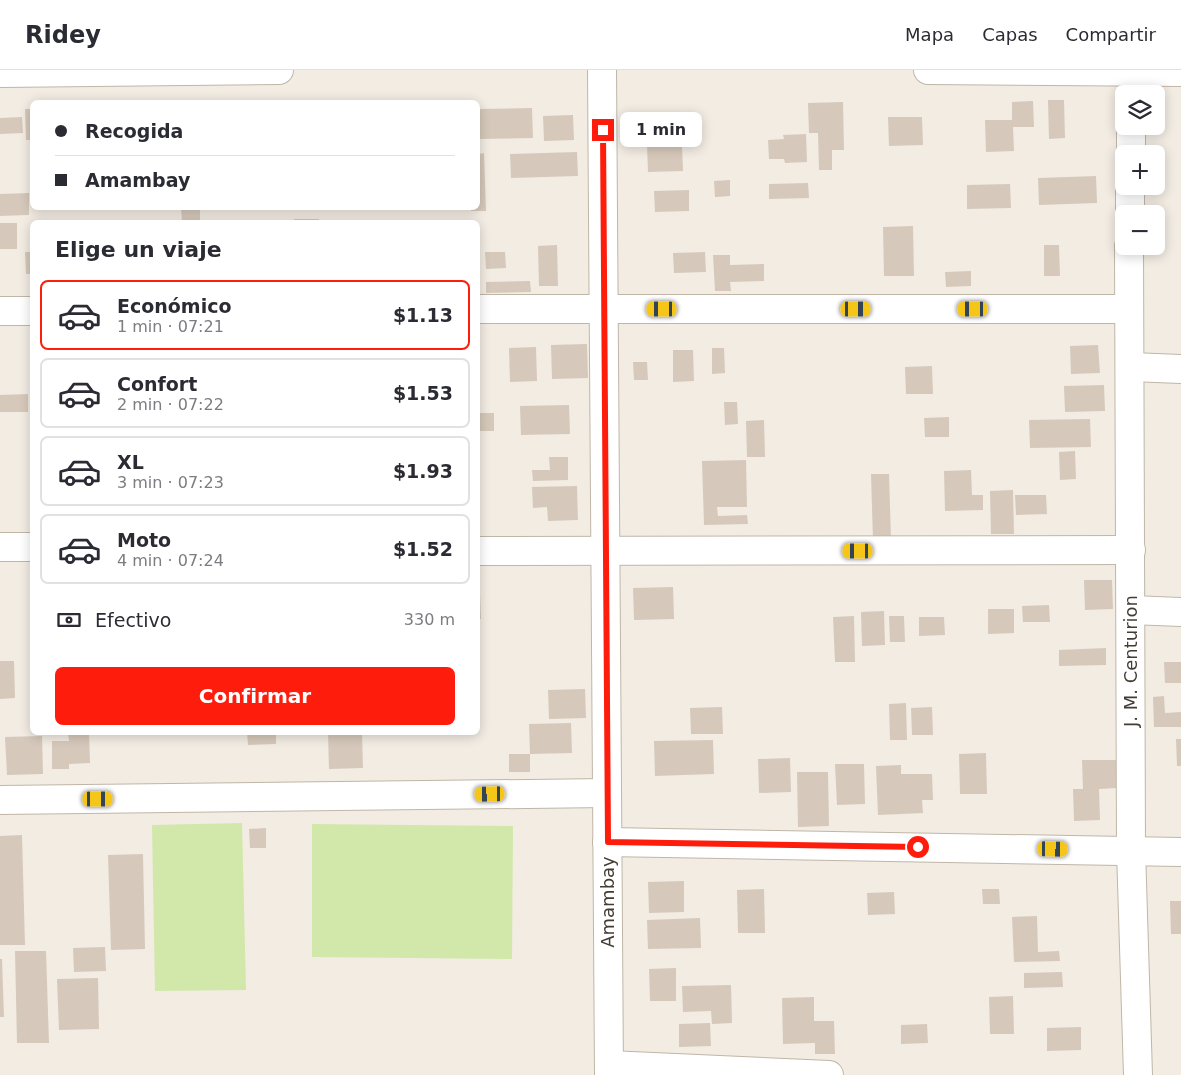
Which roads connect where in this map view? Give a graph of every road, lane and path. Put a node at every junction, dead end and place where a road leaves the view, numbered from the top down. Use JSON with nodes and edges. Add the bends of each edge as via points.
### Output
{"nodes":[{"id":1,"x":278,"y":70,"type":"edge"},
{"id":2,"x":602,"y":70,"type":"edge"},
{"id":3,"x":928,"y":70,"type":"edge"},
{"id":4,"x":1181,"y":72,"type":"edge"},
{"id":5,"x":0,"y":73,"type":"edge"},
{"id":6,"x":1132,"y":79,"type":"edge"},
{"id":7,"x":1129,"y":255,"type":"edge"},
{"id":8,"x":480,"y":309,"type":"edge"},
{"id":9,"x":604,"y":309,"type":"junction"},
{"id":10,"x":1128,"y":309,"type":"junction"},
{"id":11,"x":0,"y":311,"type":"edge"},
{"id":12,"x":30,"y":311,"type":"edge"},
{"id":13,"x":1131,"y":367,"type":"junction"},
{"id":14,"x":1181,"y":369,"type":"edge"},
{"id":15,"x":0,"y":547,"type":"edge"},
{"id":16,"x":30,"y":547,"type":"edge"},
{"id":17,"x":1131,"y":550,"type":"junction"},
{"id":18,"x":480,"y":551,"type":"edge"},
{"id":19,"x":605,"y":552,"type":"junction"},
{"id":20,"x":1131,"y":610,"type":"junction"},
{"id":21,"x":1181,"y":612,"type":"edge"},
{"id":22,"x":607,"y":793,"type":"junction"},
{"id":23,"x":0,"y":800,"type":"edge"},
{"id":24,"x":608,"y":842,"type":"junction"},
{"id":25,"x":1131,"y":850,"type":"junction"},
{"id":26,"x":1181,"y":852,"type":"edge"},
{"id":27,"x":609,"y":1070,"type":"edge"},
{"id":28,"x":829,"y":1075,"type":"edge"},
{"id":29,"x":1138,"y":1075,"type":"edge"}],
"edges":[{"from":1,"to":5,"type":"street"},
{"from":2,"to":9,"type":"street","name":"Amambay"},
{"from":3,"to":6,"type":"street"},
{"from":4,"to":6,"type":"street"},
{"from":7,"to":10,"type":"street","name":"J. M. Centurion"},
{"from":8,"to":9,"type":"street"},
{"from":9,"to":10,"type":"street"},
{"from":9,"to":19,"type":"street","name":"Amambay"},
{"from":10,"to":13,"type":"street","name":"J. M. Centurion"},
{"from":11,"to":12,"type":"street"},
{"from":13,"to":14,"type":"street"},
{"from":13,"to":17,"type":"street","name":"J. M. Centurion"},
{"from":15,"to":16,"type":"street"},
{"from":17,"to":19,"type":"street"},
{"from":17,"to":20,"type":"street","name":"J. M. Centurion"},
{"from":18,"to":19,"type":"street"},
{"from":19,"to":22,"type":"street","name":"Amambay"},
{"from":20,"to":21,"type":"street"},
{"from":20,"to":25,"type":"street","name":"J. M. Centurion"},
{"from":22,"to":23,"type":"street"},
{"from":22,"to":24,"type":"street","name":"Amambay"},
{"from":24,"to":25,"type":"street"},
{"from":24,"to":27,"type":"street","name":"Amambay"},
{"from":25,"to":26,"type":"street"},
{"from":25,"to":29,"type":"street","name":"J. M. Centurion"},
{"from":27,"to":28,"type":"street"}]}
